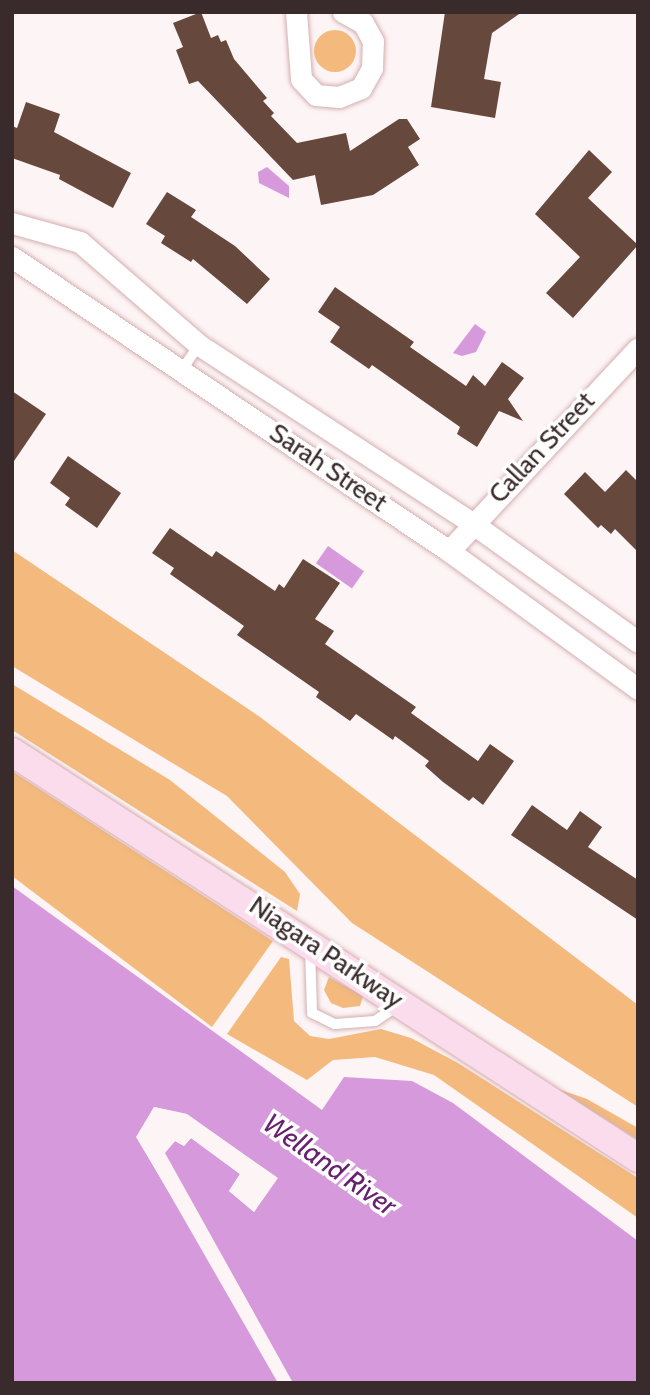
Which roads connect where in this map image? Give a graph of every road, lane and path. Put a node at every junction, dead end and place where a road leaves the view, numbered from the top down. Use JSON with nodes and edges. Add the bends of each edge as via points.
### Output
{"nodes":[{"id":1,"x":296,"y":12,"type":"edge"},
{"id":2,"x":343,"y":12,"type":"edge"},
{"id":3,"x":12,"y":223,"type":"edge"},
{"id":4,"x":12,"y":257,"type":"edge"},
{"id":5,"x":199,"y":345,"type":"junction"},
{"id":6,"x":638,"y":348,"type":"edge"},
{"id":7,"x":183,"y":368,"type":"junction"},
{"id":8,"x":472,"y":523,"type":"junction"},
{"id":9,"x":449,"y":551,"type":"junction"},
{"id":10,"x":638,"y":642,"type":"edge"},
{"id":11,"x":638,"y":689,"type":"edge"},
{"id":12,"x":12,"y":752,"type":"edge"},
{"id":13,"x":310,"y":943,"type":"junction"},
{"id":14,"x":401,"y":1004,"type":"junction"},
{"id":15,"x":638,"y":1158,"type":"edge"}],
"edges":[{"from":1,"to":2,"type":"street","via":[[301,79],[316,95],[339,97],[360,88],[372,68],[373,41],[363,23]]},
{"from":3,"to":5,"type":"street","name":"Sarah Street","via":[[80,242]]},
{"from":4,"to":7,"type":"street","name":"Sarah Street"},
{"from":5,"to":7,"type":"lane"},
{"from":5,"to":8,"type":"street","name":"Sarah Street"},
{"from":6,"to":8,"type":"street","name":"Callan Street"},
{"from":7,"to":9,"type":"street","name":"Sarah Street"},
{"from":8,"to":9,"type":"street","name":"Callan Street"},
{"from":8,"to":10,"type":"street","name":"Sarah Street"},
{"from":9,"to":11,"type":"street","name":"Sarah Street"},
{"from":12,"to":13,"type":"main road","name":"Niagara Parkway"},
{"from":13,"to":14,"type":"main road","name":"Niagara Parkway"},
{"from":13,"to":14,"type":"lane","via":[[312,1013],[335,1024],[375,1021]]},
{"from":14,"to":15,"type":"main road","name":"Niagara Parkway"}]}
